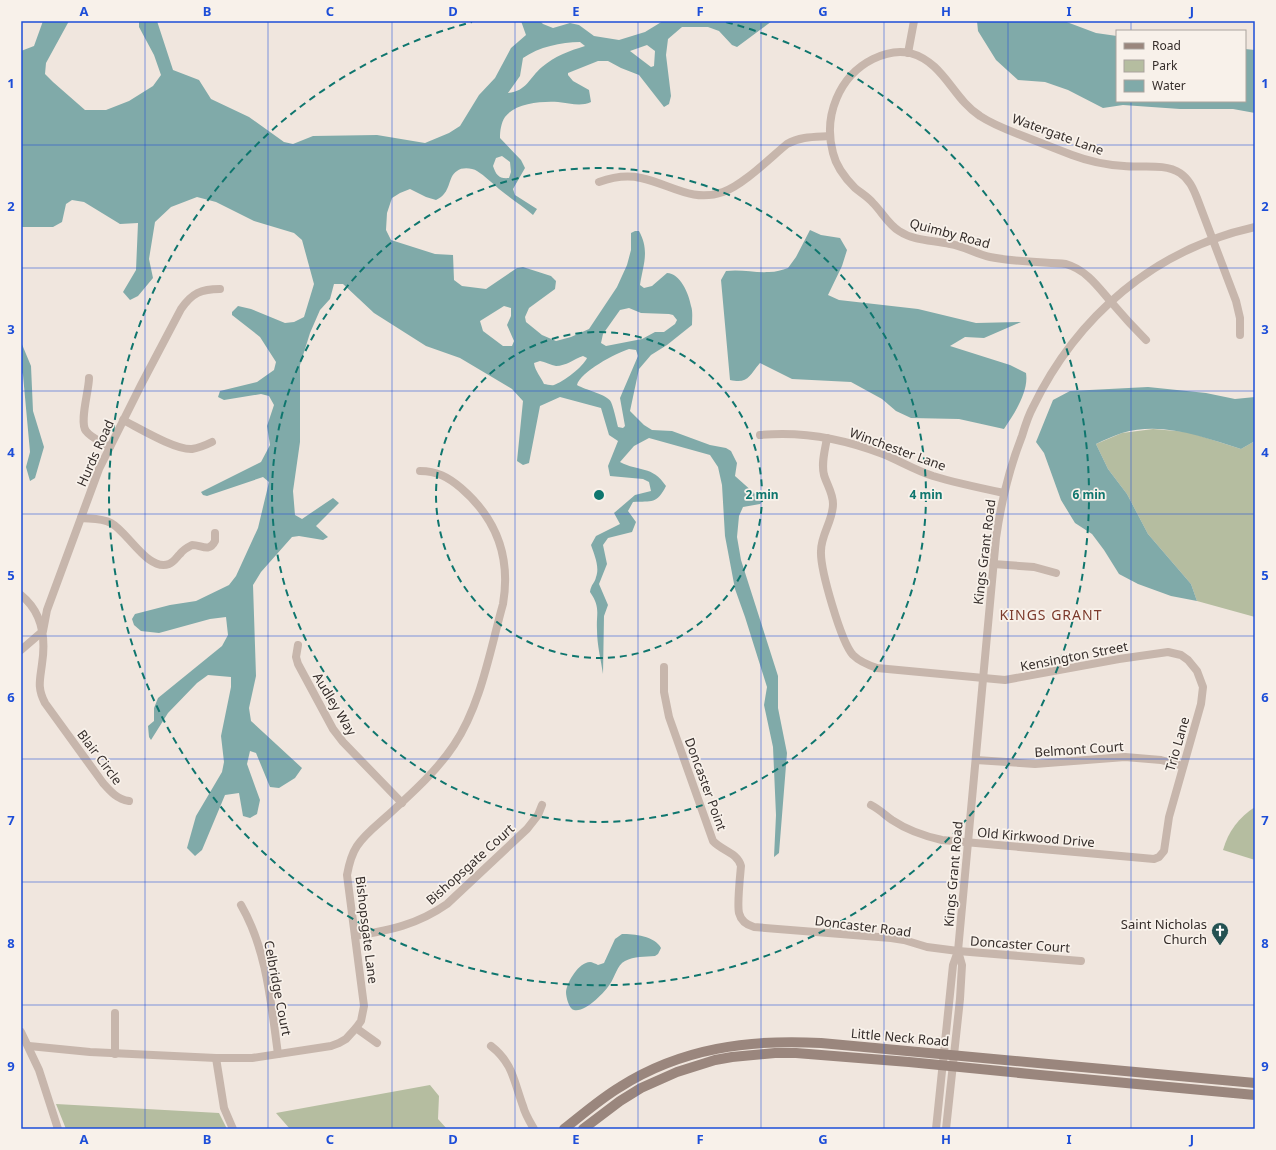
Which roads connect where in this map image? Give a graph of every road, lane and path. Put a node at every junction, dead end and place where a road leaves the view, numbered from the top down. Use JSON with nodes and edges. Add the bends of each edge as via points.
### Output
{"nodes":[{"id":1,"x":914,"y":21,"type":"edge"},
{"id":2,"x":908,"y":53,"type":"junction"},
{"id":3,"x":830,"y":136,"type":"junction"},
{"id":4,"x":599,"y":182,"type":"dead end"},
{"id":5,"x":1255,"y":226,"type":"edge"},
{"id":6,"x":1213,"y":238,"type":"junction"},
{"id":7,"x":220,"y":289,"type":"dead end"},
{"id":8,"x":1110,"y":302,"type":"junction"},
{"id":9,"x":1240,"y":335,"type":"dead end"},
{"id":10,"x":1146,"y":340,"type":"dead end"},
{"id":11,"x":89,"y":378,"type":"dead end"},
{"id":12,"x":123,"y":420,"type":"junction"},
{"id":13,"x":760,"y":435,"type":"dead end"},
{"id":14,"x":826,"y":438,"type":"junction"},
{"id":15,"x":212,"y":442,"type":"dead end"},
{"id":16,"x":110,"y":447,"type":"junction"},
{"id":17,"x":420,"y":471,"type":"dead end"},
{"id":18,"x":1004,"y":493,"type":"junction"},
{"id":19,"x":81,"y":518,"type":"junction"},
{"id":20,"x":215,"y":533,"type":"dead end"},
{"id":21,"x":993,"y":564,"type":"junction"},
{"id":22,"x":1056,"y":572,"type":"dead end"},
{"id":23,"x":21,"y":595,"type":"edge"},
{"id":24,"x":43,"y":631,"type":"junction"},
{"id":25,"x":298,"y":645,"type":"dead end"},
{"id":26,"x":21,"y":650,"type":"edge"},
{"id":27,"x":1168,"y":652,"type":"joint"},
{"id":28,"x":664,"y":667,"type":"dead end"},
{"id":29,"x":984,"y":678,"type":"junction"},
{"id":30,"x":976,"y":760,"type":"junction"},
{"id":31,"x":1183,"y":766,"type":"junction"},
{"id":32,"x":129,"y":802,"type":"dead end"},
{"id":33,"x":402,"y":802,"type":"junction"},
{"id":34,"x":871,"y":805,"type":"dead end"},
{"id":35,"x":542,"y":806,"type":"dead end"},
{"id":36,"x":969,"y":842,"type":"junction"},
{"id":37,"x":1159,"y":857,"type":"joint"},
{"id":38,"x":241,"y":905,"type":"dead end"},
{"id":39,"x":788,"y":930,"type":"joint"},
{"id":40,"x":355,"y":936,"type":"junction"},
{"id":41,"x":958,"y":952,"type":"junction"},
{"id":42,"x":1081,"y":961,"type":"dead end"},
{"id":43,"x":115,"y":1014,"type":"dead end"},
{"id":44,"x":356,"y":1028,"type":"junction"},
{"id":45,"x":21,"y":1032,"type":"edge"},
{"id":46,"x":377,"y":1043,"type":"dead end"},
{"id":47,"x":29,"y":1046,"type":"junction"},
{"id":48,"x":491,"y":1046,"type":"dead end"},
{"id":49,"x":115,"y":1054,"type":"junction"},
{"id":50,"x":278,"y":1054,"type":"junction"},
{"id":51,"x":948,"y":1055,"type":"junction"},
{"id":52,"x":216,"y":1058,"type":"junction"},
{"id":53,"x":947,"y":1066,"type":"junction"},
{"id":54,"x":1255,"y":1083,"type":"edge"},
{"id":55,"x":1255,"y":1095,"type":"edge"},
{"id":56,"x":58,"y":1129,"type":"edge"},
{"id":57,"x":233,"y":1129,"type":"edge"},
{"id":58,"x":534,"y":1129,"type":"edge"},
{"id":59,"x":564,"y":1129,"type":"edge"},
{"id":60,"x":583,"y":1129,"type":"edge"},
{"id":61,"x":936,"y":1129,"type":"edge"},
{"id":62,"x":946,"y":1129,"type":"edge"}],
"edges":[{"from":1,"to":2,"type":"street"},
{"from":2,"to":3,"type":"street","name":"Quimby Road","via":[[895,52],[883,55],[861,67],[851,76],[834,103]]},
{"from":2,"to":6,"type":"street","name":"Watergate Lane","via":[[922,58],[935,67],[970,109],[990,122],[1090,161],[1169,168],[1181,173],[1190,183]]},
{"from":3,"to":4,"type":"street","via":[[793,141],[740,183],[714,194],[689,194],[630,176]]},
{"from":3,"to":8,"type":"street","name":"Quimby Road","via":[[833,155],[842,173],[898,230],[915,239],[951,244],[988,257],[1074,266],[1091,279]]},
{"from":5,"to":6,"type":"street","name":"Kings Grant Road"},
{"from":6,"to":8,"type":"street","name":"Kings Grant Road","via":[[1170,258]]},
{"from":6,"to":9,"type":"street","name":"Watergate Lane","via":[[1238,307]]},
{"from":7,"to":12,"type":"street","name":"Hurds Road","via":[[200,291],[186,301]]},
{"from":8,"to":10,"type":"street","name":"Quimby Road"},
{"from":8,"to":18,"type":"street","name":"Kings Grant Road","via":[[1068,348],[1044,386],[1032,408],[1012,462]]},
{"from":11,"to":16,"type":"street","via":[[83,425],[88,433]]},
{"from":12,"to":15,"type":"street","via":[[182,448],[194,449]]},
{"from":12,"to":16,"type":"street","name":"Hurds Road"},
{"from":13,"to":14,"type":"street","name":"Winchester Lane","via":[[780,433]]},
{"from":14,"to":18,"type":"street","name":"Winchester Lane","via":[[883,454],[933,476]]},
{"from":14,"to":29,"type":"street","name":"Kensington Street","via":[[824,473],[833,503],[830,521],[821,544],[821,559],[830,598],[848,648],[859,660],[876,668]]},
{"from":16,"to":19,"type":"street","name":"Hurds Road"},
{"from":17,"to":33,"type":"street","name":"Bishopsgate Lane","via":[[437,472],[456,484],[487,516],[495,529],[503,555],[505,586],[503,604],[479,690],[465,725],[455,744],[437,766]]},
{"from":18,"to":21,"type":"street","name":"Kings Grant Road"},
{"from":19,"to":20,"type":"street","via":[[112,523],[151,562],[160,566],[174,562],[192,545],[210,547],[215,541]]},
{"from":19,"to":24,"type":"street","name":"Hurds Road","via":[[47,610]]},
{"from":21,"to":22,"type":"street","via":[[1034,567]]},
{"from":21,"to":29,"type":"street","name":"Kings Grant Road"},
{"from":23,"to":24,"type":"street","via":[[35,612]]},
{"from":24,"to":26,"type":"street"},
{"from":24,"to":32,"type":"street","name":"Blair Circle","via":[[44,649],[39,681],[45,703],[103,783],[119,799]]},
{"from":25,"to":33,"type":"street","name":"Audley Way","via":[[298,664],[333,729]]},
{"from":27,"to":29,"type":"street","name":"Kensington Street","via":[[1014,679]]},
{"from":27,"to":31,"type":"street","name":"Trio Lane","via":[[1181,656],[1193,665],[1198,671],[1203,687],[1202,704]]},
{"from":28,"to":39,"type":"street","name":"Doncaster Point","via":[[668,717],[714,841],[734,855],[741,866],[741,918],[754,927]]},
{"from":29,"to":30,"type":"street","name":"Kings Grant Road"},
{"from":30,"to":31,"type":"street","name":"Belmont Court","via":[[1035,764],[1125,757],[1161,760]]},
{"from":30,"to":36,"type":"street","name":"Kings Grant Road"},
{"from":31,"to":37,"type":"street","name":"Trio Lane","via":[[1169,817],[1164,851]]},
{"from":33,"to":40,"type":"street","name":"Bishopsgate Lane","via":[[364,838],[352,856],[348,875]]},
{"from":34,"to":36,"type":"street","name":"Old Kirkwood Drive","via":[[915,832],[942,840]]},
{"from":35,"to":40,"type":"street","name":"Bishopsgate Court","via":[[527,829],[436,912],[408,925]]},
{"from":36,"to":37,"type":"street","name":"Old Kirkwood Drive","via":[[1154,859]]},
{"from":36,"to":41,"type":"street","name":"Kings Grant Road"},
{"from":38,"to":50,"type":"street","name":"Celbridge Court","via":[[261,953]]},
{"from":39,"to":41,"type":"street","name":"Doncaster Road","via":[[891,938]]},
{"from":40,"to":44,"type":"street","name":"Bishopsgate Lane","via":[[364,1006]]},
{"from":41,"to":42,"type":"street","name":"Doncaster Court"},
{"from":41,"to":51,"type":"street","name":"Kings Grant Road","via":[[962,965]]},
{"from":43,"to":49,"type":"street"},
{"from":44,"to":46,"type":"street"},
{"from":44,"to":50,"type":"street","name":"Bishopsgate Lane","via":[[346,1039],[331,1046]]},
{"from":45,"to":47,"type":"street"},
{"from":47,"to":49,"type":"street","name":"Bishopsgate Lane"},
{"from":47,"to":56,"type":"street"},
{"from":48,"to":58,"type":"street","via":[[503,1057],[513,1074],[523,1107]]},
{"from":49,"to":52,"type":"street","name":"Bishopsgate Lane"},
{"from":50,"to":52,"type":"street","name":"Bishopsgate Lane","via":[[246,1059]]},
{"from":51,"to":53,"type":"street","name":"Kings Grant Road"},
{"from":51,"to":54,"type":"street","name":"Little Neck Road"},
{"from":51,"to":59,"type":"street","name":"Little Neck Road","via":[[796,1042],[755,1043],[704,1050],[672,1060],[637,1076]]},
{"from":52,"to":57,"type":"street","via":[[224,1108]]},
{"from":53,"to":55,"type":"street","name":"Little Neck Road"},
{"from":53,"to":60,"type":"street","name":"Little Neck Road","via":[[796,1053],[732,1057],[694,1066],[656,1081],[620,1101]]},
{"from":53,"to":61,"type":"street","name":"Kings Grant Road"},
{"from":53,"to":62,"type":"street","name":"Kings Grant Road"}]}
